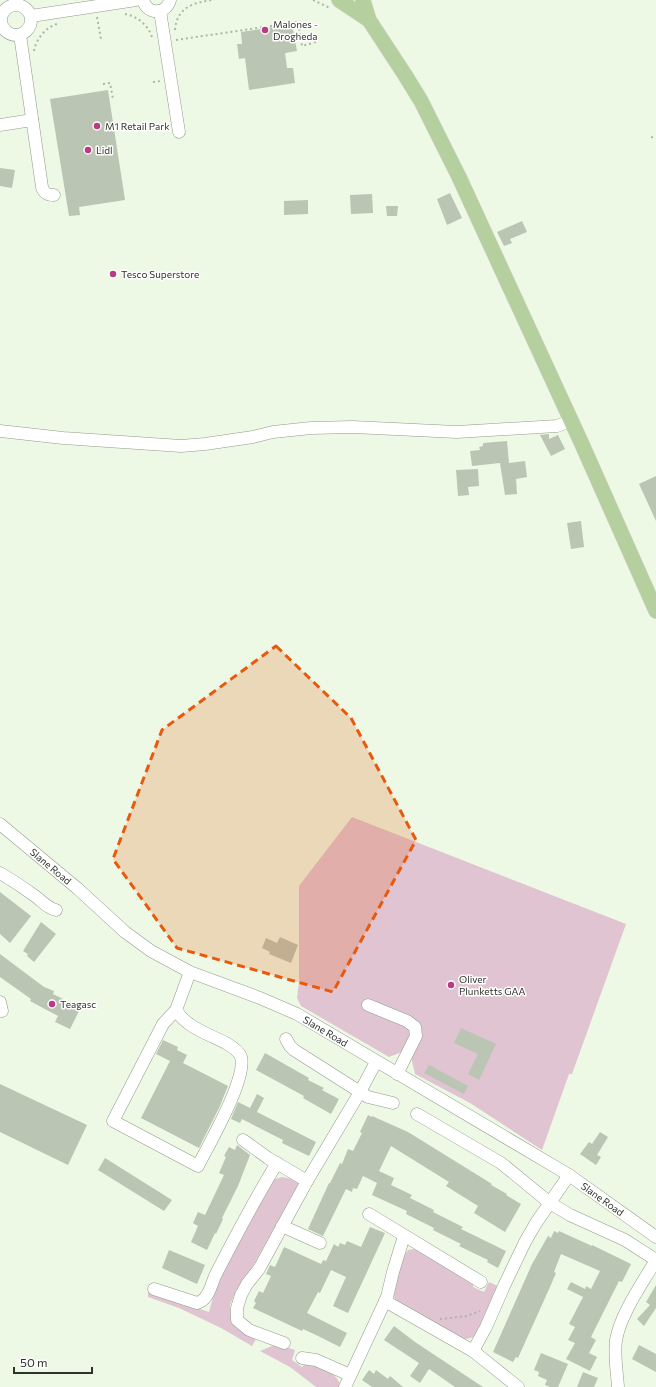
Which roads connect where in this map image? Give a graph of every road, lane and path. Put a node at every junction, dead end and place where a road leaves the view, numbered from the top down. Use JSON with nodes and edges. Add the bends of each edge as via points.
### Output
{"nodes":[{"id":1,"x":136,"y":0,"type":"edge"},
{"id":2,"x":143,"y":0,"type":"edge"},
{"id":3,"x":170,"y":0,"type":"edge"},
{"id":4,"x":212,"y":0,"type":"edge"},
{"id":5,"x":313,"y":0,"type":"edge"},
{"id":6,"x":362,"y":0,"type":"edge"},
{"id":7,"x":14,"y":2,"type":"edge"},
{"id":8,"x":335,"y":5,"type":"edge"},
{"id":9,"x":160,"y":11,"type":"junction"},
{"id":10,"x":123,"y":14,"type":"dead end"},
{"id":11,"x":31,"y":16,"type":"junction"},
{"id":12,"x":104,"y":16,"type":"dead end"},
{"id":13,"x":98,"y":18,"type":"junction"},
{"id":14,"x":90,"y":19,"type":"dead end"},
{"id":15,"x":370,"y":20,"type":"junction"},
{"id":16,"x":1,"y":23,"type":"edge"},
{"id":17,"x":62,"y":23,"type":"dead end"},
{"id":18,"x":20,"y":35,"type":"junction"},
{"id":19,"x":101,"y":39,"type":"dead end"},
{"id":20,"x":153,"y":41,"type":"dead end"},
{"id":21,"x":316,"y":42,"type":"dead end"},
{"id":22,"x":34,"y":54,"type":"dead end"},
{"id":23,"x":103,"y":84,"type":"dead end"},
{"id":24,"x":113,"y":99,"type":"dead end"},
{"id":25,"x":32,"y":120,"type":"junction"},
{"id":26,"x":0,"y":125,"type":"edge"},
{"id":27,"x":179,"y":132,"type":"dead end"},
{"id":28,"x":651,"y":137,"type":"dead end"},
{"id":29,"x":656,"y":138,"type":"edge"},
{"id":30,"x":54,"y":195,"type":"dead end"},
{"id":31,"x":571,"y":421,"type":"junction"},
{"id":32,"x":0,"y":431,"type":"edge"},
{"id":33,"x":656,"y":611,"type":"edge"},
{"id":34,"x":0,"y":824,"type":"edge"},
{"id":35,"x":0,"y":873,"type":"edge"},
{"id":36,"x":56,"y":910,"type":"dead end"},
{"id":37,"x":190,"y":972,"type":"junction"},
{"id":38,"x":368,"y":1005,"type":"dead end"},
{"id":39,"x":176,"y":1010,"type":"junction"},
{"id":40,"x":286,"y":1039,"type":"dead end"},
{"id":41,"x":376,"y":1062,"type":"junction"},
{"id":42,"x":397,"y":1074,"type":"junction"},
{"id":43,"x":360,"y":1092,"type":"junction"},
{"id":44,"x":393,"y":1103,"type":"dead end"},
{"id":45,"x":417,"y":1114,"type":"dead end"},
{"id":46,"x":243,"y":1140,"type":"dead end"},
{"id":47,"x":277,"y":1163,"type":"junction"},
{"id":48,"x":569,"y":1175,"type":"junction"},
{"id":49,"x":307,"y":1181,"type":"junction"},
{"id":50,"x":550,"y":1203,"type":"junction"},
{"id":51,"x":369,"y":1214,"type":"dead end"},
{"id":52,"x":282,"y":1226,"type":"junction"},
{"id":53,"x":404,"y":1236,"type":"junction"},
{"id":54,"x":656,"y":1237,"type":"edge"},
{"id":55,"x":320,"y":1243,"type":"dead end"},
{"id":56,"x":656,"y":1260,"type":"edge"},
{"id":57,"x":480,"y":1282,"type":"dead end"},
{"id":58,"x":154,"y":1289,"type":"dead end"},
{"id":59,"x":385,"y":1301,"type":"junction"},
{"id":60,"x":482,"y":1310,"type":"dead end"},
{"id":61,"x":429,"y":1325,"type":"junction"},
{"id":62,"x":284,"y":1343,"type":"dead end"},
{"id":63,"x":472,"y":1351,"type":"junction"},
{"id":64,"x":302,"y":1358,"type":"dead end"},
{"id":65,"x":350,"y":1375,"type":"junction"},
{"id":66,"x":620,"y":1386,"type":"edge"},
{"id":67,"x":345,"y":1387,"type":"edge"},
{"id":68,"x":518,"y":1387,"type":"edge"}],
"edges":[{"from":1,"to":11,"type":"street"},
{"from":2,"to":9,"type":"street","via":[[149,9]]},
{"from":3,"to":9,"type":"street","via":[[167,7]]},
{"from":4,"to":21,"type":"path","via":[[191,4],[184,10],[176,24],[176,40],[298,22],[302,46]]},
{"from":5,"to":8,"type":"path"},
{"from":6,"to":15,"type":"main road"},
{"from":7,"to":11,"type":"street","via":[[28,10]]},
{"from":7,"to":16,"type":"street","via":[[4,11]]},
{"from":8,"to":15,"type":"main road"},
{"from":9,"to":27,"type":"street"},
{"from":10,"to":20,"type":"path","via":[[144,23]]},
{"from":11,"to":18,"type":"street","via":[[30,28]]},
{"from":12,"to":13,"type":"path"},
{"from":13,"to":14,"type":"path"},
{"from":13,"to":19,"type":"path"},
{"from":15,"to":31,"type":"main road","via":[[421,101]]},
{"from":16,"to":18,"type":"street","via":[[8,32]]},
{"from":17,"to":22,"type":"path","via":[[54,25],[39,38]]},
{"from":18,"to":25,"type":"street"},
{"from":23,"to":24,"type":"path","via":[[110,83]]},
{"from":25,"to":26,"type":"street"},
{"from":25,"to":30,"type":"street","via":[[43,192]]},
{"from":28,"to":29,"type":"path"},
{"from":31,"to":32,"type":"street","via":[[557,426],[457,432],[353,427],[311,428],[181,446]]},
{"from":31,"to":33,"type":"main road"},
{"from":34,"to":37,"type":"street","name":"Slane Road","via":[[125,932],[151,951]]},
{"from":35,"to":36,"type":"street","via":[[46,906]]},
{"from":37,"to":39,"type":"street"},
{"from":37,"to":41,"type":"street","name":"Slane Road","via":[[284,1007]]},
{"from":38,"to":42,"type":"street","via":[[416,1027],[416,1036]]},
{"from":39,"to":39,"type":"street","via":[[190,1025],[232,1046],[241,1056],[240,1079],[198,1166],[113,1121],[163,1024]]},
{"from":40,"to":43,"type":"street","via":[[294,1050]]},
{"from":41,"to":42,"type":"street","name":"Slane Road"},
{"from":41,"to":43,"type":"street"},
{"from":42,"to":48,"type":"street","name":"Slane Road"},
{"from":43,"to":44,"type":"street","via":[[368,1097]]},
{"from":43,"to":49,"type":"street"},
{"from":45,"to":50,"type":"street","via":[[500,1163]]},
{"from":46,"to":47,"type":"street"},
{"from":47,"to":49,"type":"street"},
{"from":47,"to":58,"type":"street","via":[[222,1262],[206,1298],[197,1303]]},
{"from":48,"to":50,"type":"street"},
{"from":48,"to":54,"type":"street","name":"Slane Road"},
{"from":49,"to":52,"type":"street"},
{"from":50,"to":56,"type":"street","via":[[625,1240]]},
{"from":50,"to":63,"type":"street","via":[[525,1242],[486,1327]]},
{"from":51,"to":53,"type":"street"},
{"from":52,"to":55,"type":"street"},
{"from":52,"to":62,"type":"street","via":[[241,1295],[237,1320],[249,1330]]},
{"from":53,"to":57,"type":"street"},
{"from":53,"to":59,"type":"street"},
{"from":56,"to":66,"type":"street","via":[[621,1321],[616,1341],[616,1366]]},
{"from":59,"to":61,"type":"street"},
{"from":59,"to":65,"type":"street"},
{"from":60,"to":61,"type":"path","via":[[467,1316],[433,1321]]},
{"from":61,"to":63,"type":"street"},
{"from":63,"to":68,"type":"street"},
{"from":64,"to":65,"type":"street","via":[[316,1360]]},
{"from":65,"to":67,"type":"street"}]}
